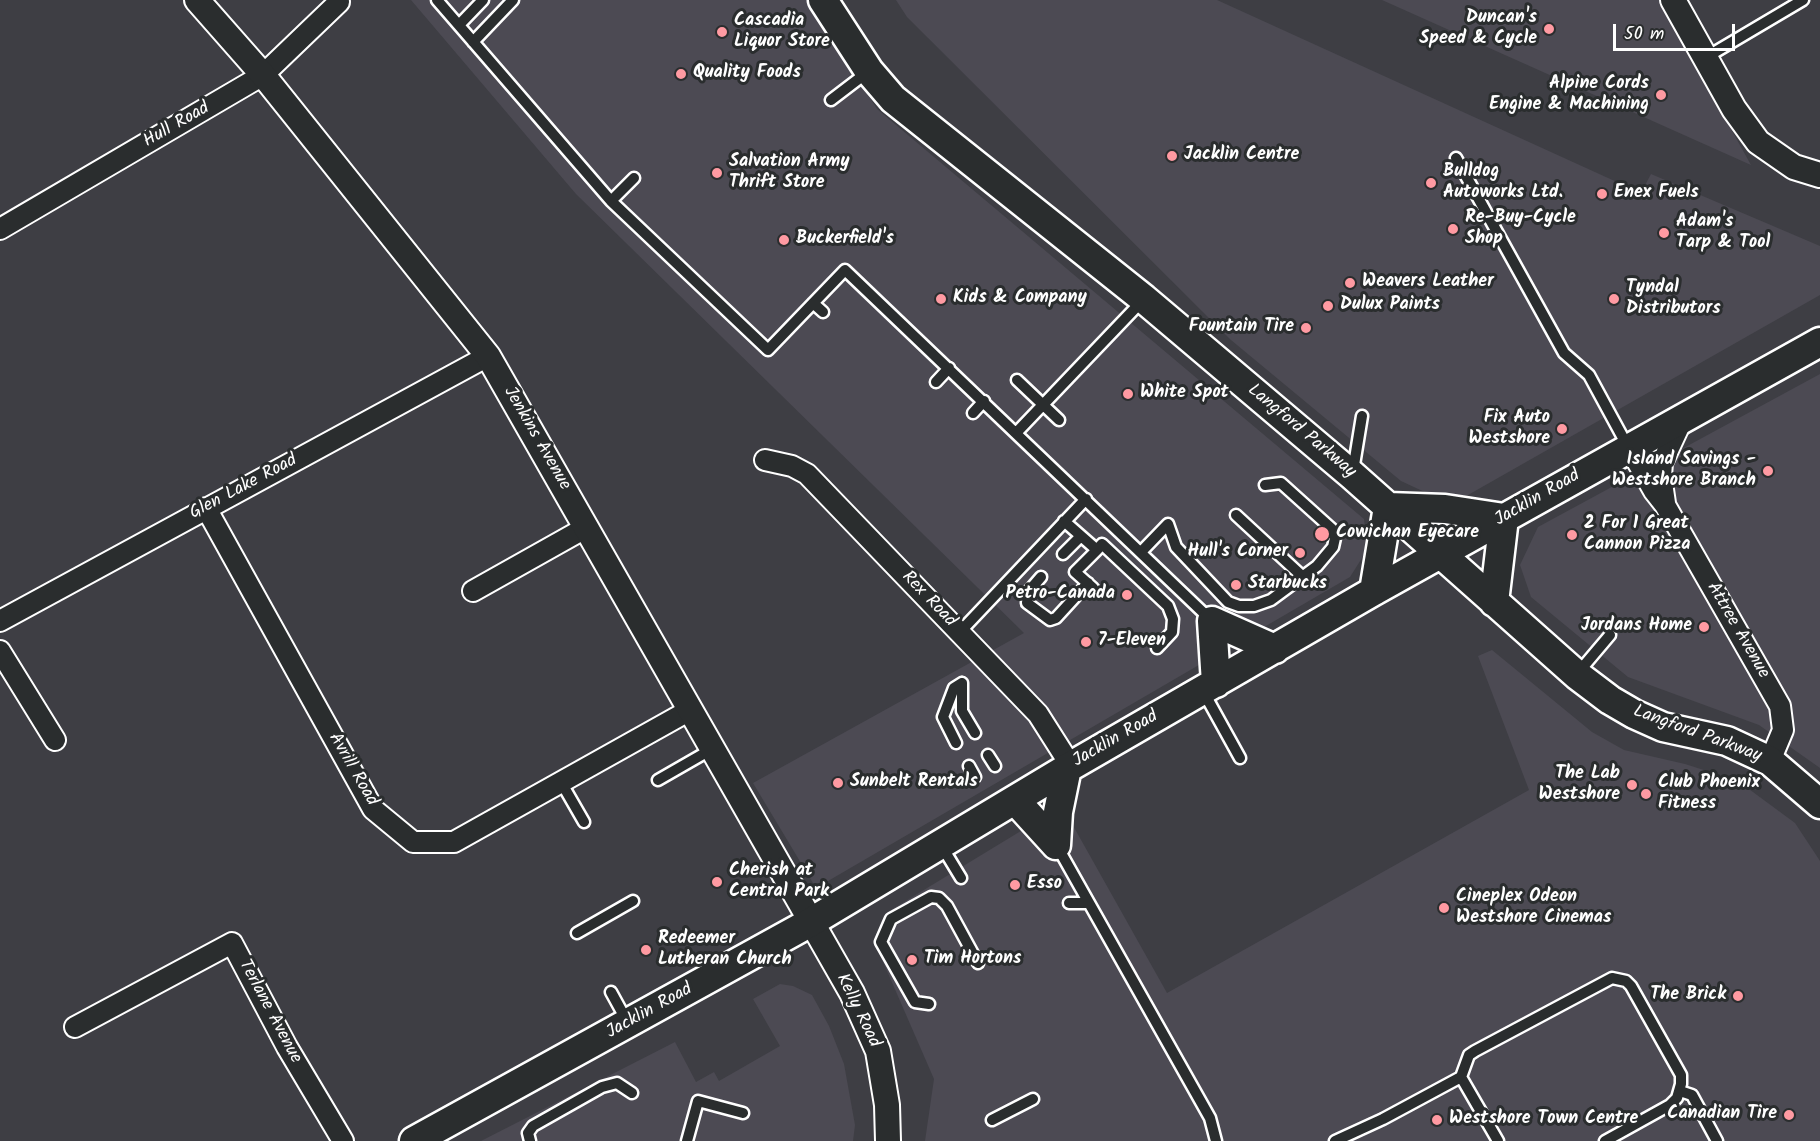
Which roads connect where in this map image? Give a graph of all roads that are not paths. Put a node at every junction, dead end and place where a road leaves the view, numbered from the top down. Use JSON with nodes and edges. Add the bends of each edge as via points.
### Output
{"nodes":[{"id":1,"x":197,"y":0,"type":"edge"},
{"id":2,"x":437,"y":0,"type":"edge"},
{"id":3,"x":483,"y":0,"type":"edge"},
{"id":4,"x":513,"y":0,"type":"edge"},
{"id":5,"x":823,"y":0,"type":"edge"},
{"id":6,"x":1673,"y":0,"type":"edge"},
{"id":7,"x":1803,"y":0,"type":"edge"},
{"id":8,"x":339,"y":2,"type":"dead end"},
{"id":9,"x":459,"y":25,"type":"junction"},
{"id":10,"x":473,"y":42,"type":"junction"},
{"id":11,"x":1706,"y":58,"type":"junction"},
{"id":12,"x":869,"y":71,"type":"junction"},
{"id":13,"x":263,"y":75,"type":"junction"},
{"id":14,"x":831,"y":100,"type":"dead end"},
{"id":15,"x":1456,"y":158,"type":"dead end"},
{"id":16,"x":1820,"y":176,"type":"edge"},
{"id":17,"x":634,"y":178,"type":"dead end"},
{"id":18,"x":611,"y":201,"type":"junction"},
{"id":19,"x":0,"y":229,"type":"edge"},
{"id":20,"x":1144,"y":299,"type":"junction"},
{"id":21,"x":813,"y":303,"type":"junction"},
{"id":22,"x":823,"y":312,"type":"dead end"},
{"id":23,"x":1820,"y":342,"type":"edge"},
{"id":24,"x":488,"y":356,"type":"junction"},
{"id":25,"x":950,"y":368,"type":"junction"},
{"id":26,"x":1017,"y":380,"type":"dead end"},
{"id":27,"x":936,"y":382,"type":"dead end"},
{"id":28,"x":984,"y":401,"type":"junction"},
{"id":29,"x":1043,"y":405,"type":"junction"},
{"id":30,"x":973,"y":413,"type":"dead end"},
{"id":31,"x":1362,"y":416,"type":"dead end"},
{"id":32,"x":1683,"y":417,"type":"junction"},
{"id":33,"x":1059,"y":420,"type":"dead end"},
{"id":34,"x":1017,"y":432,"type":"junction"},
{"id":35,"x":1629,"y":447,"type":"junction"},
{"id":36,"x":765,"y":460,"type":"dead end"},
{"id":37,"x":1352,"y":475,"type":"junction"},
{"id":38,"x":1265,"y":484,"type":"dead end"},
{"id":39,"x":1086,"y":499,"type":"junction"},
{"id":40,"x":1665,"y":505,"type":"junction"},
{"id":41,"x":1388,"y":507,"type":"junction"},
{"id":42,"x":206,"y":508,"type":"junction"},
{"id":43,"x":1236,"y":515,"type":"dead end"},
{"id":44,"x":1504,"y":518,"type":"junction"},
{"id":45,"x":1064,"y":521,"type":"junction"},
{"id":46,"x":1045,"y":524,"type":"dead end"},
{"id":47,"x":587,"y":527,"type":"junction"},
{"id":48,"x":1054,"y":532,"type":"junction"},
{"id":49,"x":1081,"y":536,"type":"junction"},
{"id":50,"x":1097,"y":550,"type":"junction"},
{"id":51,"x":1141,"y":552,"type":"junction"},
{"id":52,"x":1063,"y":554,"type":"dead end"},
{"id":53,"x":1441,"y":554,"type":"junction"},
{"id":54,"x":1151,"y":562,"type":"junction"},
{"id":55,"x":1041,"y":577,"type":"dead end"},
{"id":56,"x":1137,"y":577,"type":"junction"},
{"id":57,"x":1303,"y":577,"type":"junction"},
{"id":58,"x":473,"y":591,"type":"dead end"},
{"id":59,"x":1374,"y":591,"type":"junction"},
{"id":60,"x":1494,"y":602,"type":"junction"},
{"id":61,"x":0,"y":621,"type":"edge"},
{"id":62,"x":1212,"y":621,"type":"junction"},
{"id":63,"x":959,"y":633,"type":"junction"},
{"id":64,"x":1610,"y":635,"type":"dead end"},
{"id":65,"x":1157,"y":648,"type":"dead end"},
{"id":66,"x":1275,"y":649,"type":"junction"},
{"id":67,"x":0,"y":651,"type":"edge"},
{"id":68,"x":1577,"y":675,"type":"junction"},
{"id":69,"x":1210,"y":687,"type":"junction"},
{"id":70,"x":690,"y":710,"type":"junction"},
{"id":71,"x":975,"y":733,"type":"dead end"},
{"id":72,"x":55,"y":740,"type":"dead end"},
{"id":73,"x":956,"y":743,"type":"dead end"},
{"id":74,"x":712,"y":749,"type":"junction"},
{"id":75,"x":988,"y":755,"type":"dead end"},
{"id":76,"x":1240,"y":758,"type":"dead end"},
{"id":77,"x":1770,"y":761,"type":"junction"},
{"id":78,"x":969,"y":766,"type":"dead end"},
{"id":79,"x":994,"y":766,"type":"dead end"},
{"id":80,"x":1069,"y":767,"type":"junction"},
{"id":81,"x":975,"y":777,"type":"dead end"},
{"id":82,"x":657,"y":780,"type":"dead end"},
{"id":83,"x":561,"y":782,"type":"junction"},
{"id":84,"x":1015,"y":800,"type":"junction"},
{"id":85,"x":1820,"y":804,"type":"edge"},
{"id":86,"x":584,"y":822,"type":"dead end"},
{"id":87,"x":940,"y":845,"type":"junction"},
{"id":88,"x":1056,"y":845,"type":"junction"},
{"id":89,"x":961,"y":878,"type":"dead end"},
{"id":90,"x":633,"y":901,"type":"dead end"},
{"id":91,"x":1069,"y":903,"type":"dead end"},
{"id":92,"x":1089,"y":903,"type":"junction"},
{"id":93,"x":811,"y":922,"type":"junction"},
{"id":94,"x":577,"y":933,"type":"dead end"},
{"id":95,"x":978,"y":963,"type":"dead end"},
{"id":96,"x":610,"y":992,"type":"dead end"},
{"id":97,"x":929,"y":1004,"type":"dead end"},
{"id":98,"x":629,"y":1024,"type":"junction"},
{"id":99,"x":75,"y":1027,"type":"dead end"},
{"id":100,"x":1461,"y":1077,"type":"junction"},
{"id":101,"x":1680,"y":1091,"type":"junction"},
{"id":102,"x":632,"y":1093,"type":"dead end"},
{"id":103,"x":1033,"y":1099,"type":"dead end"},
{"id":104,"x":742,"y":1113,"type":"dead end"},
{"id":105,"x":992,"y":1120,"type":"dead end"},
{"id":106,"x":1214,"y":1127,"type":"junction"},
{"id":107,"x":343,"y":1141,"type":"edge"},
{"id":108,"x":414,"y":1141,"type":"edge"},
{"id":109,"x":530,"y":1141,"type":"edge"},
{"id":110,"x":687,"y":1141,"type":"edge"},
{"id":111,"x":888,"y":1141,"type":"edge"},
{"id":112,"x":1216,"y":1141,"type":"edge"},
{"id":113,"x":1225,"y":1141,"type":"edge"},
{"id":114,"x":1335,"y":1141,"type":"edge"},
{"id":115,"x":1497,"y":1141,"type":"edge"},
{"id":116,"x":1605,"y":1141,"type":"edge"},
{"id":117,"x":1717,"y":1141,"type":"edge"}],
"edges":[{"from":1,"to":13,"type":"street","name":"Jenkins Avenue"},
{"from":2,"to":9,"type":"lane"},
{"from":3,"to":9,"type":"lane"},
{"from":4,"to":10,"type":"lane"},
{"from":5,"to":12,"type":"main road","name":"Langford Parkway"},
{"from":6,"to":11,"type":"street"},
{"from":7,"to":11,"type":"lane"},
{"from":8,"to":13,"type":"street","name":"Hull Road"},
{"from":9,"to":10,"type":"lane"},
{"from":10,"to":18,"type":"lane"},
{"from":11,"to":16,"type":"street","via":[[1734,109],[1758,142],[1794,167]]},
{"from":12,"to":14,"type":"lane"},
{"from":12,"to":20,"type":"main road","name":"Langford Parkway","via":[[893,99]]},
{"from":13,"to":19,"type":"street","name":"Hull Road"},
{"from":13,"to":24,"type":"street","name":"Jenkins Avenue"},
{"from":15,"to":35,"type":"lane","via":[[1564,352],[1589,375]]},
{"from":17,"to":18,"type":"lane"},
{"from":18,"to":21,"type":"lane","via":[[768,350]]},
{"from":20,"to":29,"type":"lane"},
{"from":20,"to":37,"type":"main road","name":"Langford Parkway"},
{"from":21,"to":22,"type":"lane"},
{"from":21,"to":25,"type":"lane","via":[[844,270]]},
{"from":23,"to":32,"type":"main road","name":"Jacklin Road"},
{"from":24,"to":42,"type":"street","name":"Glen Lake Road"},
{"from":24,"to":47,"type":"street","name":"Jenkins Avenue"},
{"from":25,"to":27,"type":"lane"},
{"from":25,"to":28,"type":"lane"},
{"from":26,"to":29,"type":"lane"},
{"from":28,"to":30,"type":"lane"},
{"from":28,"to":34,"type":"lane"},
{"from":29,"to":33,"type":"lane"},
{"from":29,"to":34,"type":"lane"},
{"from":31,"to":37,"type":"lane"},
{"from":32,"to":35,"type":"main road","name":"Jacklin Road"},
{"from":32,"to":40,"type":"street","name":"Attree Avenue","via":[[1662,463]]},
{"from":34,"to":39,"type":"lane"},
{"from":35,"to":40,"type":"street","name":"Attree Avenue"},
{"from":35,"to":44,"type":"main road","name":"Jacklin Road"},
{"from":36,"to":63,"type":"street","name":"Rex Road","via":[[807,474]]},
{"from":37,"to":41,"type":"main road","name":"Langford Parkway"},
{"from":38,"to":57,"type":"lane","via":[[1281,483],[1332,529],[1333,547]]},
{"from":39,"to":45,"type":"lane"},
{"from":39,"to":51,"type":"lane"},
{"from":40,"to":77,"type":"street","name":"Attree Avenue","via":[[1780,706],[1783,730]]},
{"from":41,"to":44,"type":"main road","via":[[1445,509]]},
{"from":41,"to":53,"type":"main road","name":"Langford Parkway"},
{"from":41,"to":59,"type":"main road"},
{"from":42,"to":61,"type":"street","name":"Glen Lake Road"},
{"from":42,"to":83,"type":"street","name":"Avrill Road","via":[[373,809],[413,842],[454,842]]},
{"from":43,"to":57,"type":"lane"},
{"from":44,"to":53,"type":"main road","name":"Jacklin Road"},
{"from":44,"to":60,"type":"main road"},
{"from":45,"to":48,"type":"lane"},
{"from":45,"to":49,"type":"lane"},
{"from":46,"to":48,"type":"lane"},
{"from":47,"to":58,"type":"street"},
{"from":47,"to":70,"type":"street","name":"Jenkins Avenue"},
{"from":48,"to":63,"type":"lane"},
{"from":49,"to":50,"type":"lane"},
{"from":49,"to":52,"type":"lane"},
{"from":50,"to":55,"type":"lane","via":[[1076,572],[1090,586],[1050,620],[1027,603],[1028,592]]},
{"from":50,"to":56,"type":"lane","via":[[1102,544]]},
{"from":51,"to":54,"type":"lane"},
{"from":51,"to":57,"type":"lane","via":[[1168,524],[1176,547],[1228,602],[1239,606],[1271,600]]},
{"from":53,"to":59,"type":"main road","name":"Jacklin Road"},
{"from":53,"to":60,"type":"main road","name":"Langford Parkway"},
{"from":54,"to":56,"type":"lane"},
{"from":54,"to":62,"type":"lane"},
{"from":56,"to":65,"type":"lane","via":[[1168,606],[1173,619],[1172,632]]},
{"from":59,"to":66,"type":"main road","name":"Jacklin Road"},
{"from":60,"to":68,"type":"main road","name":"Langford Parkway"},
{"from":62,"to":66,"type":"main road"},
{"from":62,"to":69,"type":"main road"},
{"from":63,"to":80,"type":"street","name":"Rex Road","via":[[1038,714]]},
{"from":64,"to":68,"type":"lane"},
{"from":66,"to":69,"type":"main road","name":"Jacklin Road"},
{"from":67,"to":72,"type":"street"},
{"from":68,"to":77,"type":"main road","name":"Langford Parkway","via":[[1610,700],[1653,722],[1727,741]]},
{"from":69,"to":76,"type":"lane"},
{"from":69,"to":80,"type":"main road","name":"Jacklin Road"},
{"from":70,"to":74,"type":"street","name":"Jenkins Avenue"},
{"from":70,"to":83,"type":"street","name":"Avrill Road"},
{"from":71,"to":73,"type":"lane","via":[[962,711],[962,683],[954,688],[944,717]]},
{"from":74,"to":82,"type":"lane"},
{"from":74,"to":93,"type":"street","name":"Jenkins Avenue"},
{"from":75,"to":79,"type":"lane"},
{"from":77,"to":85,"type":"main road","name":"Langford Parkway"},
{"from":78,"to":81,"type":"lane"},
{"from":80,"to":84,"type":"main road","name":"Jacklin Road"},
{"from":80,"to":88,"type":"main road","via":[[1058,812]]},
{"from":83,"to":86,"type":"lane"},
{"from":84,"to":87,"type":"main road","name":"Jacklin Road"},
{"from":84,"to":88,"type":"main road"},
{"from":87,"to":89,"type":"lane"},
{"from":87,"to":93,"type":"main road","name":"Jacklin Road"},
{"from":88,"to":92,"type":"lane"},
{"from":90,"to":94,"type":"lane"},
{"from":91,"to":92,"type":"lane"},
{"from":92,"to":106,"type":"lane"},
{"from":93,"to":98,"type":"main road","name":"Jacklin Road"},
{"from":93,"to":111,"type":"street","name":"Kelly Road","via":[[852,993],[878,1051]]},
{"from":95,"to":97,"type":"lane","via":[[939,898],[931,897],[891,919],[881,942],[915,1002]]},
{"from":96,"to":98,"type":"lane"},
{"from":98,"to":108,"type":"main road","name":"Jacklin Road"},
{"from":99,"to":107,"type":"street","name":"Terlane Avenue","via":[[232,943]]},
{"from":100,"to":101,"type":"lane","via":[[1469,1055],[1475,1051],[1604,980],[1619,978],[1631,986],[1681,1075]]},
{"from":100,"to":114,"type":"lane"},
{"from":100,"to":115,"type":"lane"},
{"from":101,"to":116,"type":"lane","via":[[1670,1105]]},
{"from":101,"to":117,"type":"lane","via":[[1692,1095]]},
{"from":102,"to":109,"type":"lane","via":[[617,1083],[603,1087],[533,1126],[528,1132]]},
{"from":103,"to":105,"type":"lane"},
{"from":104,"to":110,"type":"lane","via":[[698,1101]]},
{"from":106,"to":112,"type":"lane"},
{"from":106,"to":113,"type":"lane"}]}
